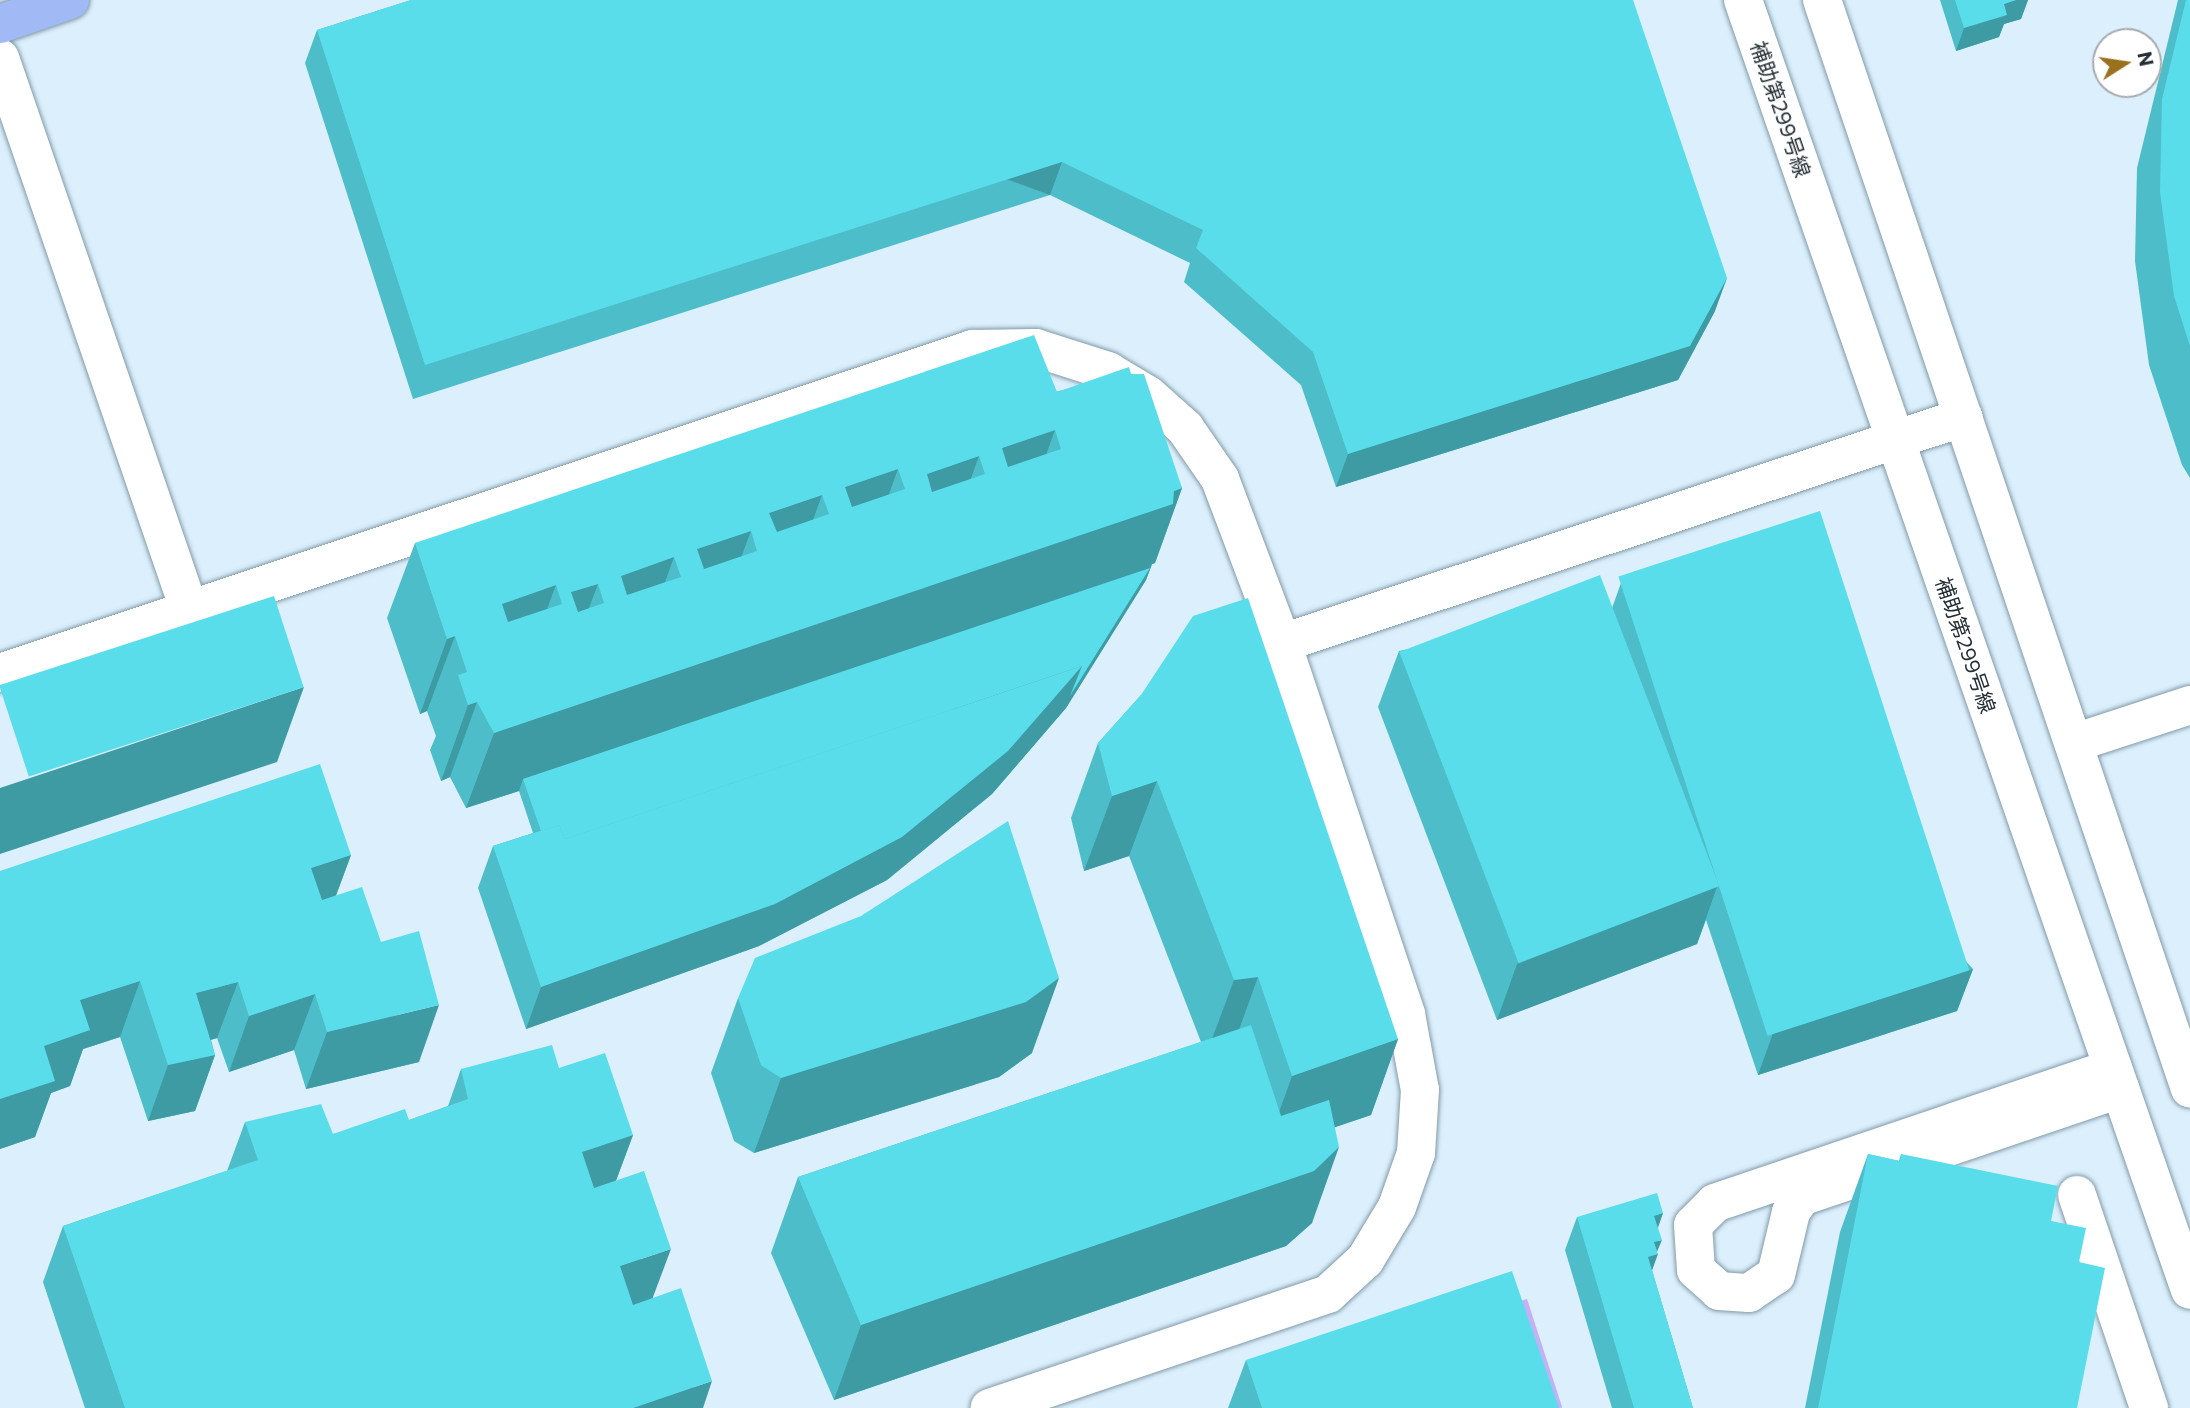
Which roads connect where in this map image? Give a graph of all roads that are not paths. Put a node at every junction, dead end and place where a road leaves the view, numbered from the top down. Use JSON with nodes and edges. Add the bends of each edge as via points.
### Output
{"nodes":[{"id":1,"x":70,"y":0,"type":"edge"},
{"id":2,"x":1743,"y":0,"type":"edge"},
{"id":3,"x":1822,"y":0,"type":"edge"},
{"id":4,"x":0,"y":24,"type":"edge"},
{"id":5,"x":0,"y":58,"type":"edge"},
{"id":6,"x":1964,"y":417,"type":"junction"},
{"id":7,"x":1895,"y":441,"type":"junction"},
{"id":8,"x":189,"y":609,"type":"junction"},
{"id":9,"x":1282,"y":643,"type":"junction"},
{"id":10,"x":0,"y":673,"type":"edge"},
{"id":11,"x":2190,"y":705,"type":"edge"},
{"id":12,"x":2074,"y":743,"type":"junction"},
{"id":13,"x":2178,"y":1012,"type":"edge"},
{"id":14,"x":2117,"y":1079,"type":"junction"},
{"id":15,"x":2190,"y":1088,"type":"edge"},
{"id":16,"x":2077,"y":1195,"type":"dead end"},
{"id":17,"x":2190,"y":1290,"type":"edge"},
{"id":18,"x":990,"y":1408,"type":"edge"},
{"id":19,"x":2150,"y":1408,"type":"edge"}],
"edges":[{"from":1,"to":4,"type":"main road"},
{"from":2,"to":7,"type":"street","name":"補助第299号線"},
{"from":3,"to":6,"type":"street"},
{"from":5,"to":8,"type":"street"},
{"from":6,"to":7,"type":"street"},
{"from":6,"to":12,"type":"street"},
{"from":7,"to":9,"type":"street"},
{"from":7,"to":14,"type":"street","name":"補助第299号線"},
{"from":8,"to":9,"type":"street","via":[[972,349],[1036,348],[1108,371],[1185,428],[1220,479]]},
{"from":8,"to":10,"type":"street"},
{"from":9,"to":18,"type":"street","via":[[1406,1014],[1420,1090],[1416,1153],[1397,1207],[1365,1261],[1328,1294]]},
{"from":11,"to":12,"type":"street"},
{"from":12,"to":13,"type":"street"},
{"from":13,"to":15,"type":"street"},
{"from":14,"to":14,"type":"street","via":[[1801,1197],[1791,1212],[1776,1275],[1749,1293],[1719,1291],[1696,1270],[1693,1225],[1715,1203]]},
{"from":14,"to":17,"type":"street","name":"補助第299号線"},
{"from":16,"to":19,"type":"street"}]}
